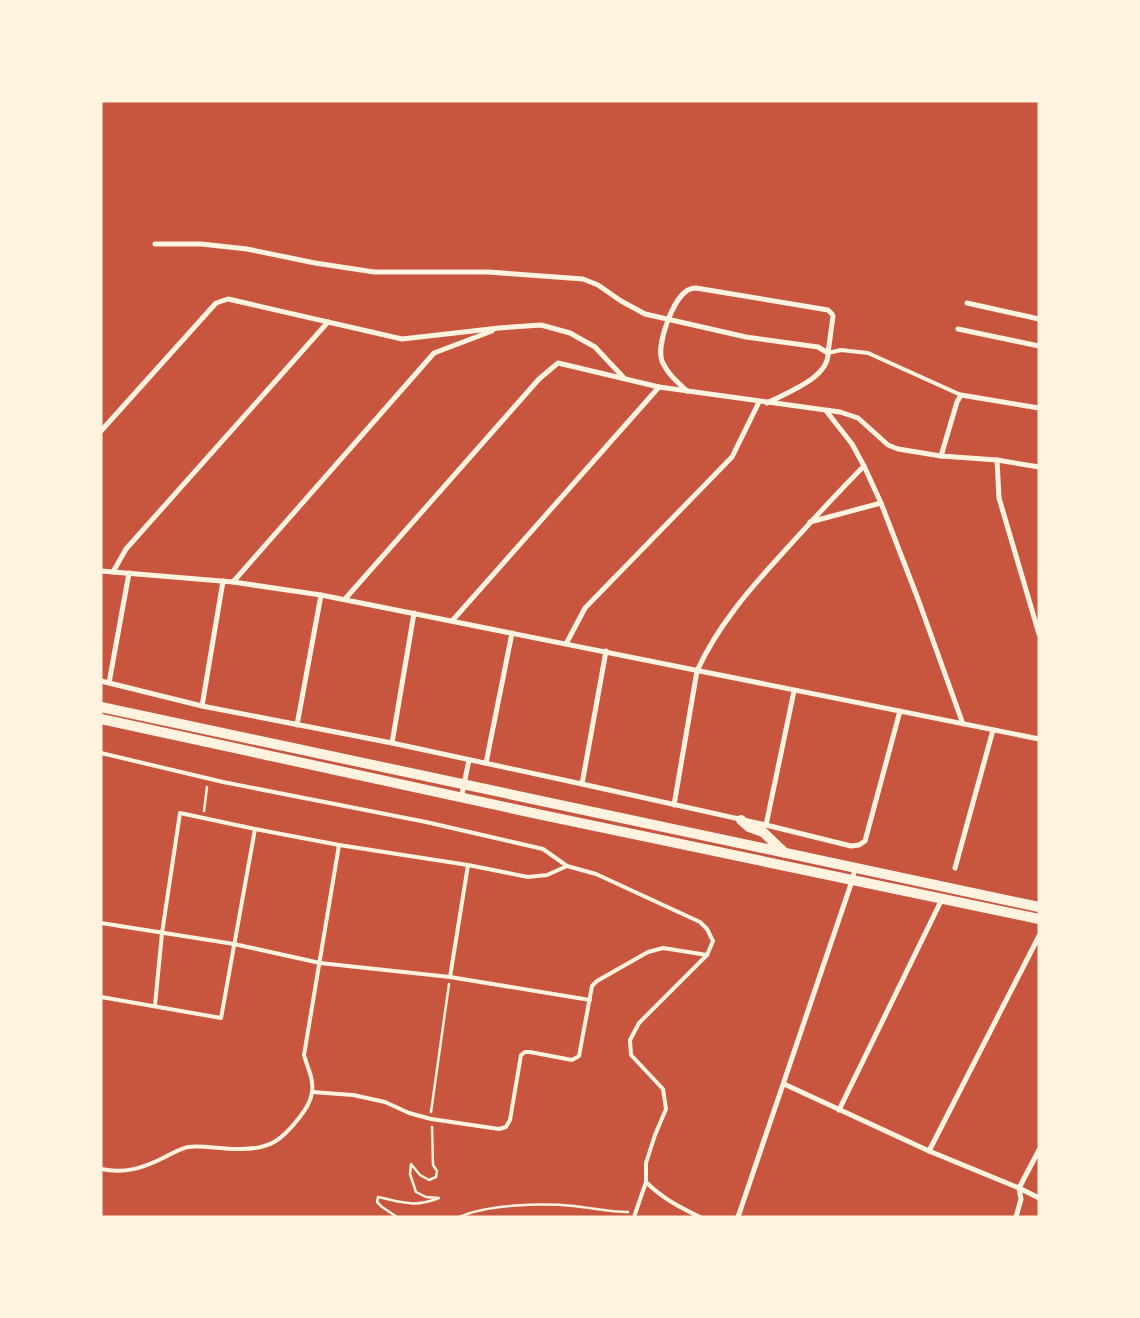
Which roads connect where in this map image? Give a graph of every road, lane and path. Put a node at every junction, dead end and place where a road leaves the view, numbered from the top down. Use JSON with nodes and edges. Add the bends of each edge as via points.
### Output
{"nodes":[{"id":1,"x":155,"y":244,"type":"dead end"},
{"id":2,"x":967,"y":303,"type":"dead end"},
{"id":3,"x":669,"y":319,"type":"junction"},
{"id":4,"x":1039,"y":319,"type":"edge"},
{"id":5,"x":328,"y":322,"type":"junction"},
{"id":6,"x":499,"y":328,"type":"junction"},
{"id":7,"x":958,"y":329,"type":"dead end"},
{"id":8,"x":1039,"y":346,"type":"edge"},
{"id":9,"x":828,"y":353,"type":"junction"},
{"id":10,"x":624,"y":378,"type":"junction"},
{"id":11,"x":659,"y":387,"type":"junction"},
{"id":12,"x":687,"y":391,"type":"junction"},
{"id":13,"x":961,"y":395,"type":"junction"},
{"id":14,"x":758,"y":402,"type":"junction"},
{"id":15,"x":766,"y":403,"type":"junction"},
{"id":16,"x":1039,"y":408,"type":"edge"},
{"id":17,"x":827,"y":412,"type":"junction"},
{"id":18,"x":101,"y":431,"type":"edge"},
{"id":19,"x":942,"y":456,"type":"junction"},
{"id":20,"x":997,"y":460,"type":"junction"},
{"id":21,"x":864,"y":466,"type":"junction"},
{"id":22,"x":1039,"y":468,"type":"edge"},
{"id":23,"x":881,"y":503,"type":"junction"},
{"id":24,"x":809,"y":522,"type":"junction"},
{"id":25,"x":101,"y":571,"type":"edge"},
{"id":26,"x":112,"y":572,"type":"junction"},
{"id":27,"x":129,"y":573,"type":"junction"},
{"id":28,"x":223,"y":581,"type":"junction"},
{"id":29,"x":234,"y":582,"type":"junction"},
{"id":30,"x":320,"y":595,"type":"junction"},
{"id":31,"x":345,"y":599,"type":"junction"},
{"id":32,"x":414,"y":614,"type":"junction"},
{"id":33,"x":452,"y":621,"type":"junction"},
{"id":34,"x":512,"y":633,"type":"junction"},
{"id":35,"x":1039,"y":634,"type":"edge"},
{"id":36,"x":566,"y":644,"type":"junction"},
{"id":37,"x":606,"y":652,"type":"junction"},
{"id":38,"x":697,"y":671,"type":"junction"},
{"id":39,"x":101,"y":681,"type":"edge"},
{"id":40,"x":109,"y":683,"type":"junction"},
{"id":41,"x":794,"y":691,"type":"junction"},
{"id":42,"x":202,"y":706,"type":"junction"},
{"id":43,"x":101,"y":707,"type":"edge"},
{"id":44,"x":900,"y":711,"type":"junction"},
{"id":45,"x":101,"y":719,"type":"edge"},
{"id":46,"x":963,"y":724,"type":"junction"},
{"id":47,"x":297,"y":725,"type":"junction"},
{"id":48,"x":992,"y":730,"type":"junction"},
{"id":49,"x":1039,"y":739,"type":"edge"},
{"id":50,"x":392,"y":743,"type":"junction"},
{"id":51,"x":101,"y":753,"type":"edge"},
{"id":52,"x":469,"y":760,"type":"junction"},
{"id":53,"x":486,"y":763,"type":"junction"},
{"id":54,"x":209,"y":778,"type":"junction"},
{"id":55,"x":463,"y":784,"type":"junction"},
{"id":56,"x":582,"y":784,"type":"junction"},
{"id":57,"x":461,"y":799,"type":"junction"},
{"id":58,"x":674,"y":805,"type":"junction"},
{"id":59,"x":202,"y":818,"type":"junction"},
{"id":60,"x":741,"y":820,"type":"junction"},
{"id":61,"x":766,"y":825,"type":"junction"},
{"id":62,"x":255,"y":829,"type":"junction"},
{"id":63,"x":339,"y":845,"type":"junction"},
{"id":64,"x":785,"y":853,"type":"junction"},
{"id":65,"x":468,"y":864,"type":"junction"},
{"id":66,"x":567,"y":866,"type":"junction"},
{"id":67,"x":855,"y":868,"type":"junction"},
{"id":68,"x":955,"y":868,"type":"dead end"},
{"id":69,"x":852,"y":882,"type":"junction"},
{"id":70,"x":942,"y":899,"type":"junction"},
{"id":71,"x":1039,"y":907,"type":"edge"},
{"id":72,"x":1039,"y":919,"type":"edge"},
{"id":73,"x":101,"y":923,"type":"edge"},
{"id":74,"x":162,"y":933,"type":"junction"},
{"id":75,"x":1039,"y":936,"type":"edge"},
{"id":76,"x":234,"y":944,"type":"junction"},
{"id":77,"x":707,"y":955,"type":"junction"},
{"id":78,"x":320,"y":963,"type":"junction"},
{"id":79,"x":450,"y":977,"type":"junction"},
{"id":80,"x":101,"y":997,"type":"edge"},
{"id":81,"x":590,"y":1000,"type":"junction"},
{"id":82,"x":155,"y":1005,"type":"junction"},
{"id":83,"x":784,"y":1084,"type":"junction"},
{"id":84,"x":312,"y":1092,"type":"junction"},
{"id":85,"x":839,"y":1110,"type":"junction"},
{"id":86,"x":431,"y":1119,"type":"junction"},
{"id":87,"x":1039,"y":1150,"type":"edge"},
{"id":88,"x":929,"y":1151,"type":"junction"},
{"id":89,"x":101,"y":1169,"type":"edge"},
{"id":90,"x":646,"y":1182,"type":"junction"},
{"id":91,"x":1019,"y":1188,"type":"junction"},
{"id":92,"x":1039,"y":1198,"type":"edge"},
{"id":93,"x":636,"y":1210,"type":"junction"},
{"id":94,"x":397,"y":1217,"type":"edge"},
{"id":95,"x":459,"y":1217,"type":"edge"},
{"id":96,"x":634,"y":1217,"type":"edge"},
{"id":97,"x":700,"y":1217,"type":"edge"},
{"id":98,"x":738,"y":1217,"type":"edge"},
{"id":99,"x":1016,"y":1217,"type":"edge"}],
"edges":[{"from":1,"to":3,"type":"street","via":[[247,249],[374,272],[488,272],[583,279],[598,284],[645,314]]},
{"from":2,"to":4,"type":"street"},
{"from":3,"to":9,"type":"street","via":[[746,337],[818,347]]},
{"from":3,"to":9,"type":"street","via":[[685,292],[696,288],[825,309],[833,316]]},
{"from":3,"to":12,"type":"street","via":[[660,348],[661,360],[667,372]]},
{"from":5,"to":6,"type":"street","via":[[402,339]]},
{"from":5,"to":18,"type":"street","via":[[228,299],[216,303]]},
{"from":5,"to":26,"type":"street","via":[[126,550]]},
{"from":6,"to":10,"type":"street","via":[[541,325],[570,333],[595,347]]},
{"from":6,"to":29,"type":"street","via":[[434,353]]},
{"from":7,"to":8,"type":"street"},
{"from":9,"to":13,"type":"lane","via":[[841,350],[868,353]]},
{"from":9,"to":15,"type":"street","via":[[826,365],[816,377]]},
{"from":10,"to":11,"type":"street"},
{"from":10,"to":31,"type":"street","via":[[558,363],[539,379]]},
{"from":11,"to":12,"type":"street"},
{"from":11,"to":33,"type":"street"},
{"from":12,"to":14,"type":"street"},
{"from":13,"to":16,"type":"street"},
{"from":13,"to":19,"type":"street"},
{"from":14,"to":15,"type":"street"},
{"from":14,"to":36,"type":"street","via":[[732,457],[586,608]]},
{"from":15,"to":17,"type":"street"},
{"from":17,"to":19,"type":"street","via":[[858,418],[888,445],[898,449]]},
{"from":17,"to":21,"type":"street","via":[[852,444]]},
{"from":19,"to":20,"type":"street"},
{"from":20,"to":22,"type":"street"},
{"from":20,"to":35,"type":"street","via":[[999,498]]},
{"from":21,"to":23,"type":"street"},
{"from":21,"to":24,"type":"street"},
{"from":23,"to":24,"type":"street"},
{"from":23,"to":46,"type":"street"},
{"from":24,"to":38,"type":"street","via":[[722,625]]},
{"from":25,"to":26,"type":"street"},
{"from":26,"to":27,"type":"street"},
{"from":27,"to":28,"type":"street"},
{"from":27,"to":40,"type":"street"},
{"from":28,"to":29,"type":"street"},
{"from":28,"to":42,"type":"street"},
{"from":29,"to":30,"type":"street"},
{"from":30,"to":31,"type":"street"},
{"from":30,"to":47,"type":"street"},
{"from":31,"to":32,"type":"street"},
{"from":32,"to":33,"type":"street"},
{"from":32,"to":50,"type":"street"},
{"from":33,"to":34,"type":"street"},
{"from":34,"to":36,"type":"street"},
{"from":34,"to":53,"type":"street"},
{"from":36,"to":37,"type":"street"},
{"from":37,"to":38,"type":"street"},
{"from":37,"to":56,"type":"street"},
{"from":38,"to":41,"type":"street"},
{"from":38,"to":58,"type":"street"},
{"from":39,"to":40,"type":"street"},
{"from":40,"to":42,"type":"street"},
{"from":41,"to":44,"type":"street"},
{"from":41,"to":61,"type":"street"},
{"from":42,"to":47,"type":"street"},
{"from":43,"to":55,"type":"main road"},
{"from":44,"to":46,"type":"street"},
{"from":44,"to":61,"type":"street","via":[[864,840],[859,846]]},
{"from":45,"to":57,"type":"main road"},
{"from":46,"to":48,"type":"street"},
{"from":47,"to":50,"type":"street"},
{"from":48,"to":49,"type":"street"},
{"from":48,"to":68,"type":"street"},
{"from":50,"to":52,"type":"street"},
{"from":51,"to":54,"type":"lane"},
{"from":52,"to":53,"type":"street"},
{"from":52,"to":55,"type":"street"},
{"from":53,"to":56,"type":"street"},
{"from":54,"to":59,"type":"path"},
{"from":54,"to":66,"type":"lane","via":[[543,849]]},
{"from":55,"to":57,"type":"street"},
{"from":55,"to":64,"type":"main road"},
{"from":56,"to":58,"type":"street"},
{"from":57,"to":69,"type":"main road"},
{"from":58,"to":60,"type":"street"},
{"from":59,"to":62,"type":"lane"},
{"from":59,"to":74,"type":"lane","via":[[180,813]]},
{"from":60,"to":61,"type":"street"},
{"from":60,"to":64,"type":"main road","via":[[763,832]]},
{"from":62,"to":63,"type":"lane"},
{"from":62,"to":76,"type":"lane"},
{"from":63,"to":65,"type":"lane"},
{"from":63,"to":78,"type":"lane"},
{"from":64,"to":67,"type":"main road"},
{"from":65,"to":66,"type":"lane","via":[[528,877],[547,875]]},
{"from":65,"to":79,"type":"lane"},
{"from":66,"to":77,"type":"lane","via":[[596,874],[700,922],[714,941]]},
{"from":67,"to":69,"type":"street"},
{"from":67,"to":71,"type":"main road"},
{"from":69,"to":70,"type":"main road"},
{"from":69,"to":83,"type":"street"},
{"from":70,"to":72,"type":"main road"},
{"from":70,"to":85,"type":"street"},
{"from":73,"to":74,"type":"lane"},
{"from":74,"to":76,"type":"lane"},
{"from":74,"to":82,"type":"lane"},
{"from":75,"to":88,"type":"street"},
{"from":76,"to":78,"type":"lane"},
{"from":76,"to":82,"type":"lane","via":[[221,1018]]},
{"from":77,"to":81,"type":"lane","via":[[663,948],[648,952],[597,981],[592,986]]},
{"from":77,"to":90,"type":"lane","via":[[639,1023],[630,1040],[631,1055],[663,1089],[666,1109],[646,1163]]},
{"from":78,"to":79,"type":"lane"},
{"from":78,"to":84,"type":"lane","via":[[304,1055],[312,1078]]},
{"from":79,"to":81,"type":"lane"},
{"from":79,"to":86,"type":"path"},
{"from":80,"to":82,"type":"lane"},
{"from":81,"to":86,"type":"lane","via":[[576,1059],[530,1052],[521,1055],[506,1127],[499,1129]]},
{"from":83,"to":85,"type":"street"},
{"from":83,"to":98,"type":"street"},
{"from":84,"to":86,"type":"lane","via":[[353,1095],[385,1102],[409,1114]]},
{"from":84,"to":89,"type":"lane","via":[[307,1107],[286,1135],[270,1144],[240,1150],[186,1148],[130,1171]]},
{"from":85,"to":88,"type":"street"},
{"from":86,"to":94,"type":"path","via":[[433,1165],[438,1171],[436,1178],[430,1180],[420,1175],[410,1164],[410,1174],[416,1192],[439,1198],[403,1204],[378,1197],[377,1202],[382,1208]]},
{"from":87,"to":91,"type":"street"},
{"from":88,"to":91,"type":"street"},
{"from":90,"to":93,"type":"lane"},
{"from":90,"to":97,"type":"lane","via":[[658,1195]]},
{"from":91,"to":92,"type":"street"},
{"from":91,"to":99,"type":"street","via":[[1021,1199]]},
{"from":93,"to":95,"type":"path","via":[[624,1212],[532,1205],[471,1212]]},
{"from":93,"to":96,"type":"lane"}]}
